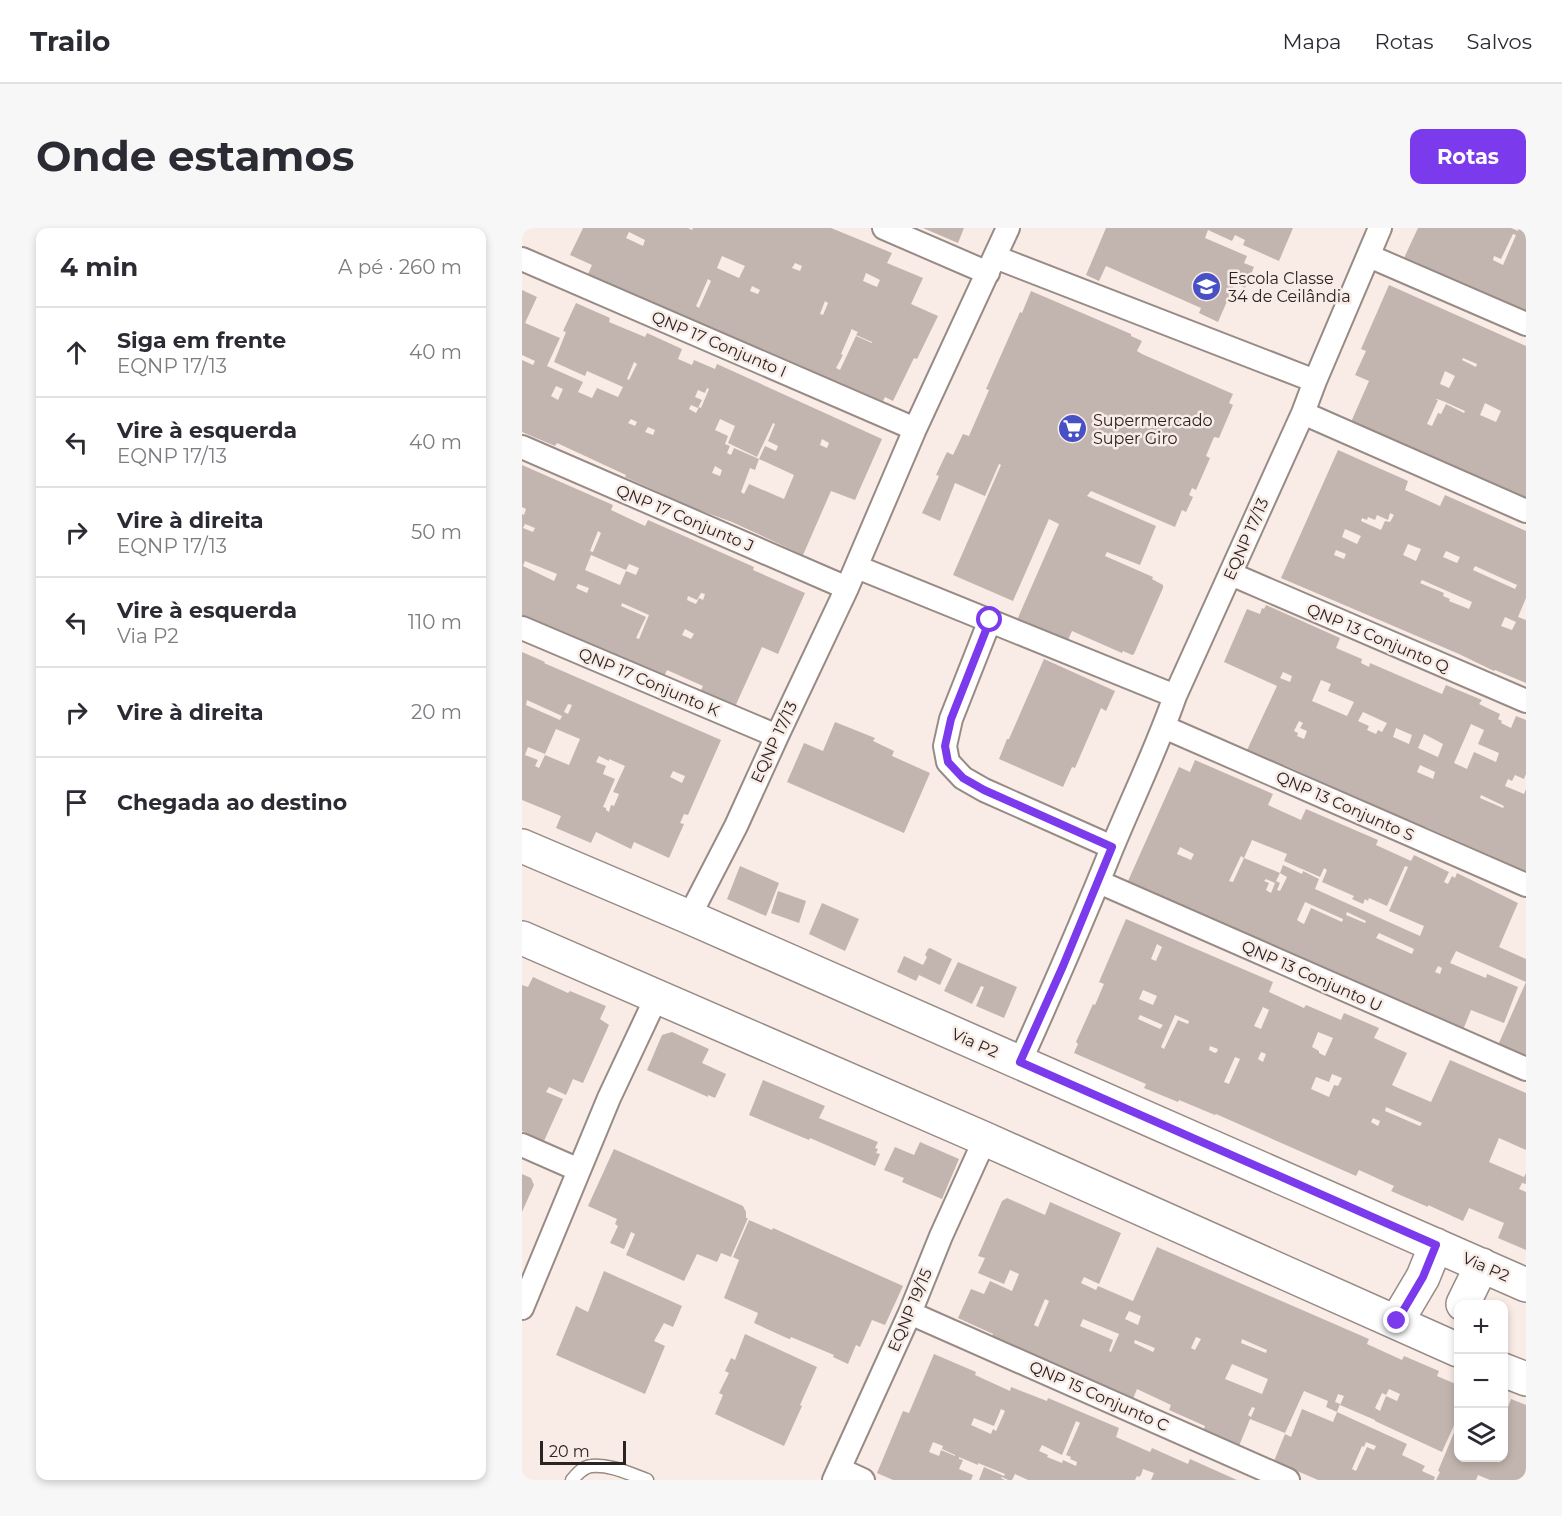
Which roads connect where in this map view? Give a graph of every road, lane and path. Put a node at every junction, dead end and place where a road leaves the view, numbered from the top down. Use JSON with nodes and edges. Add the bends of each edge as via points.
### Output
{"nodes":[{"id":1,"x":884,"y":228,"type":"edge"},
{"id":2,"x":1008,"y":228,"type":"edge"},
{"id":3,"x":1380,"y":228,"type":"edge"},
{"id":4,"x":1369,"y":256,"type":"junction"},
{"id":5,"x":522,"y":259,"type":"edge"},
{"id":6,"x":991,"y":265,"type":"junction"},
{"id":7,"x":1526,"y":324,"type":"edge"},
{"id":8,"x":1316,"y":381,"type":"junction"},
{"id":9,"x":1303,"y":414,"type":"junction"},
{"id":10,"x":915,"y":429,"type":"junction"},
{"id":11,"x":522,"y":447,"type":"edge"},
{"id":12,"x":1526,"y":511,"type":"edge"},
{"id":13,"x":857,"y":567,"type":"junction"},
{"id":14,"x":1231,"y":574,"type":"junction"},
{"id":15,"x":848,"y":588,"type":"junction"},
{"id":16,"x":990,"y":620,"type":"junction"},
{"id":17,"x":522,"y":628,"type":"edge"},
{"id":18,"x":1175,"y":696,"type":"junction"},
{"id":19,"x":1526,"y":702,"type":"edge"},
{"id":20,"x":1164,"y":727,"type":"junction"},
{"id":21,"x":777,"y":736,"type":"junction"},
{"id":22,"x":522,"y":846,"type":"edge"},
{"id":23,"x":1112,"y":847,"type":"junction"},
{"id":24,"x":1099,"y":882,"type":"junction"},
{"id":25,"x":1526,"y":885,"type":"edge"},
{"id":26,"x":689,"y":917,"type":"junction"},
{"id":27,"x":522,"y":938,"type":"edge"},
{"id":28,"x":657,"y":996,"type":"junction"},
{"id":29,"x":1020,"y":1062,"type":"junction"},
{"id":30,"x":1526,"y":1069,"type":"edge"},
{"id":31,"x":985,"y":1139,"type":"junction"},
{"id":32,"x":522,"y":1145,"type":"edge"},
{"id":33,"x":579,"y":1170,"type":"junction"},
{"id":34,"x":1436,"y":1245,"type":"junction"},
{"id":35,"x":1482,"y":1265,"type":"junction"},
{"id":36,"x":1526,"y":1285,"type":"edge"},
{"id":37,"x":1465,"y":1300,"type":"edge"},
{"id":38,"x":522,"y":1308,"type":"edge"},
{"id":39,"x":910,"y":1313,"type":"junction"},
{"id":40,"x":1397,"y":1321,"type":"junction"},
{"id":41,"x":1454,"y":1337,"type":"edge"},
{"id":42,"x":1508,"y":1372,"type":"edge"},
{"id":43,"x":1526,"y":1380,"type":"edge"},
{"id":44,"x":836,"y":1475,"type":"edge"},
{"id":45,"x":572,"y":1480,"type":"edge"},
{"id":46,"x":647,"y":1480,"type":"edge"},
{"id":47,"x":863,"y":1480,"type":"edge"},
{"id":48,"x":1288,"y":1480,"type":"edge"}],
"edges":[{"from":1,"to":6,"type":"street"},
{"from":2,"to":6,"type":"street","name":"EQNP 17/13"},
{"from":3,"to":4,"type":"street","name":"EQNP 17/13"},
{"from":4,"to":7,"type":"street"},
{"from":4,"to":8,"type":"street","name":"EQNP 17/13"},
{"from":5,"to":10,"type":"street","name":"QNP 17 Conjunto I"},
{"from":6,"to":8,"type":"street"},
{"from":6,"to":10,"type":"street","name":"EQNP 17/13"},
{"from":8,"to":9,"type":"street","name":"EQNP 17/13"},
{"from":9,"to":12,"type":"street"},
{"from":9,"to":14,"type":"street","name":"EQNP 17/13"},
{"from":10,"to":13,"type":"street","name":"EQNP 17/13"},
{"from":11,"to":15,"type":"street","name":"QNP 17 Conjunto J"},
{"from":13,"to":15,"type":"street","name":"EQNP 17/13"},
{"from":13,"to":16,"type":"street"},
{"from":14,"to":18,"type":"street","name":"EQNP 17/13"},
{"from":14,"to":19,"type":"street","name":"QNP 13 Conjunto Q"},
{"from":15,"to":21,"type":"street","name":"EQNP 17/13"},
{"from":16,"to":18,"type":"street"},
{"from":16,"to":23,"type":"street","via":[[951,719],[945,746],[948,762],[963,778],[984,790]]},
{"from":17,"to":21,"type":"street","name":"QNP 17 Conjunto K"},
{"from":18,"to":20,"type":"street","name":"EQNP 17/13"},
{"from":20,"to":23,"type":"street","name":"EQNP 17/13"},
{"from":20,"to":25,"type":"street","name":"QNP 13 Conjunto S"},
{"from":21,"to":26,"type":"street","name":"EQNP 17/13"},
{"from":22,"to":26,"type":"main road","name":"Via P2"},
{"from":23,"to":24,"type":"street","name":"EQNP 17/13"},
{"from":24,"to":29,"type":"street","name":"EQNP 17/13"},
{"from":24,"to":30,"type":"street","name":"QNP 13 Conjunto U"},
{"from":26,"to":29,"type":"main road","name":"Via P2"},
{"from":27,"to":28,"type":"main road"},
{"from":28,"to":31,"type":"main road"},
{"from":28,"to":33,"type":"street"},
{"from":29,"to":34,"type":"main road","name":"Via P2"},
{"from":31,"to":39,"type":"street","name":"EQNP 19/15"},
{"from":31,"to":40,"type":"main road"},
{"from":32,"to":33,"type":"street"},
{"from":33,"to":38,"type":"street"},
{"from":34,"to":35,"type":"main road","name":"Via P2"},
{"from":34,"to":40,"type":"main road","via":[[1423,1277]]},
{"from":35,"to":36,"type":"main road","name":"Via P2"},
{"from":35,"to":37,"type":"main road"},
{"from":39,"to":44,"type":"street","name":"EQNP 19/15"},
{"from":39,"to":48,"type":"street","name":"QNP 15 Conjunto C"},
{"from":40,"to":41,"type":"main road"},
{"from":42,"to":43,"type":"main road"},
{"from":44,"to":47,"type":"street"},
{"from":45,"to":46,"type":"lane","via":[[590,1466]]}]}
